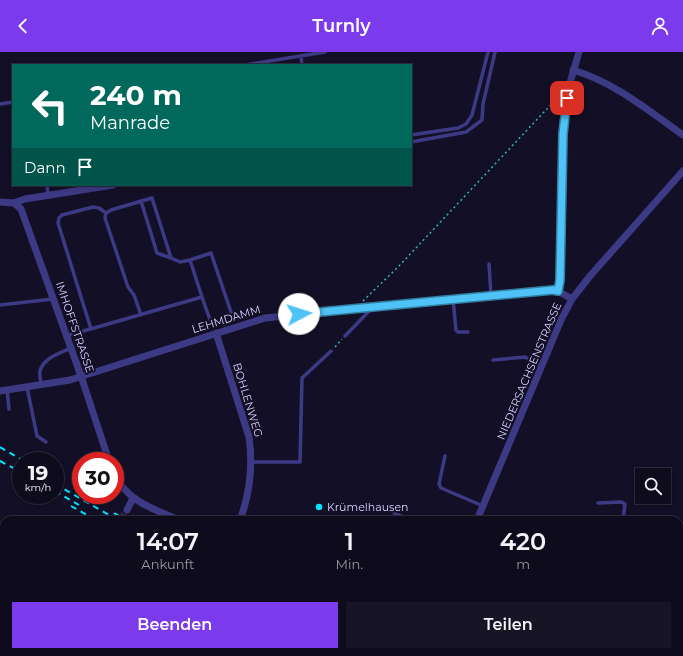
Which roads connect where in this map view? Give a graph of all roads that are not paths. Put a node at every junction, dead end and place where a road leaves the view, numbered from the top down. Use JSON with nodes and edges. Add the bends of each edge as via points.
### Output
{"nodes":[{"id":1,"x":325,"y":52,"type":"edge"},
{"id":2,"x":488,"y":52,"type":"edge"},
{"id":3,"x":495,"y":52,"type":"edge"},
{"id":4,"x":579,"y":52,"type":"edge"},
{"id":5,"x":301,"y":56,"type":"junction"},
{"id":6,"x":251,"y":64,"type":"edge"},
{"id":7,"x":302,"y":64,"type":"edge"},
{"id":8,"x":574,"y":70,"type":"junction"},
{"id":9,"x":12,"y":102,"type":"edge"},
{"id":10,"x":0,"y":104,"type":"edge"},
{"id":11,"x":683,"y":135,"type":"edge"},
{"id":12,"x":412,"y":136,"type":"edge"},
{"id":13,"x":412,"y":142,"type":"edge"},
{"id":14,"x":683,"y":171,"type":"edge"},
{"id":15,"x":47,"y":186,"type":"edge"},
{"id":16,"x":106,"y":186,"type":"edge"},
{"id":17,"x":48,"y":195,"type":"junction"},
{"id":18,"x":141,"y":201,"type":"junction"},
{"id":19,"x":0,"y":202,"type":"edge"},
{"id":20,"x":14,"y":203,"type":"junction"},
{"id":21,"x":106,"y":213,"type":"junction"},
{"id":22,"x":170,"y":258,"type":"junction"},
{"id":23,"x":190,"y":260,"type":"junction"},
{"id":24,"x":489,"y":264,"type":"dead end"},
{"id":25,"x":558,"y":291,"type":"junction"},
{"id":26,"x":492,"y":296,"type":"junction"},
{"id":27,"x":202,"y":297,"type":"junction"},
{"id":28,"x":53,"y":299,"type":"junction"},
{"id":29,"x":453,"y":299,"type":"junction"},
{"id":30,"x":572,"y":299,"type":"junction"},
{"id":31,"x":0,"y":305,"type":"edge"},
{"id":32,"x":372,"y":307,"type":"junction"},
{"id":33,"x":231,"y":312,"type":"dead end"},
{"id":34,"x":141,"y":315,"type":"junction"},
{"id":35,"x":210,"y":320,"type":"dead end"},
{"id":36,"x":91,"y":329,"type":"junction"},
{"id":37,"x":468,"y":332,"type":"dead end"},
{"id":38,"x":216,"y":333,"type":"junction"},
{"id":39,"x":66,"y":336,"type":"junction"},
{"id":40,"x":345,"y":336,"type":"road end"},
{"id":41,"x":71,"y":348,"type":"junction"},
{"id":42,"x":331,"y":351,"type":"road end"},
{"id":43,"x":493,"y":360,"type":"dead end"},
{"id":44,"x":542,"y":367,"type":"junction"},
{"id":45,"x":81,"y":376,"type":"junction"},
{"id":46,"x":41,"y":384,"type":"junction"},
{"id":47,"x":27,"y":387,"type":"junction"},
{"id":48,"x":3,"y":391,"type":"edge"},
{"id":49,"x":9,"y":409,"type":"dead end"},
{"id":50,"x":46,"y":442,"type":"dead end"},
{"id":51,"x":105,"y":452,"type":"edge"},
{"id":52,"x":445,"y":456,"type":"dead end"},
{"id":53,"x":251,"y":462,"type":"junction"},
{"id":54,"x":124,"y":489,"type":"edge"},
{"id":55,"x":133,"y":498,"type":"junction"},
{"id":56,"x":598,"y":502,"type":"dead end"},
{"id":57,"x":483,"y":506,"type":"junction"},
{"id":58,"x":127,"y":510,"type":"tunnel mouth"},
{"id":59,"x":394,"y":513,"type":"dead end"},
{"id":60,"x":171,"y":516,"type":"edge"},
{"id":61,"x":241,"y":516,"type":"edge"},
{"id":62,"x":401,"y":516,"type":"edge"},
{"id":63,"x":479,"y":516,"type":"edge"},
{"id":64,"x":624,"y":516,"type":"edge"}],
"edges":[{"from":1,"to":5,"type":"lane"},
{"from":2,"to":12,"type":"lane","via":[[472,115],[466,124],[458,128]]},
{"from":3,"to":13,"type":"lane","via":[[483,104],[482,120],[466,132]]},
{"from":4,"to":8,"type":"street"},
{"from":5,"to":6,"type":"lane"},
{"from":5,"to":7,"type":"lane"},
{"from":8,"to":11,"type":"street","via":[[618,90]]},
{"from":8,"to":25,"type":"street","via":[[569,86],[563,134]]},
{"from":9,"to":10,"type":"lane"},
{"from":14,"to":30,"type":"street","name":"NIEDERSACHSENSTRASSE"},
{"from":15,"to":17,"type":"lane"},
{"from":16,"to":17,"type":"street"},
{"from":17,"to":20,"type":"street"},
{"from":18,"to":21,"type":"lane"},
{"from":18,"to":22,"type":"lane","via":[[157,253]]},
{"from":18,"to":22,"type":"lane","via":[[152,198]]},
{"from":19,"to":20,"type":"street"},
{"from":20,"to":28,"type":"street","name":"IMHOFFSTRASSE","via":[[21,209]]},
{"from":21,"to":34,"type":"lane","via":[[105,218],[128,287],[134,294]]},
{"from":21,"to":36,"type":"lane","via":[[93,207],[62,215],[58,223]]},
{"from":22,"to":23,"type":"lane","via":[[180,262]]},
{"from":23,"to":27,"type":"lane"},
{"from":23,"to":33,"type":"lane","via":[[212,253]]},
{"from":24,"to":26,"type":"lane"},
{"from":25,"to":26,"type":"street","name":"LEHMDAMM"},
{"from":25,"to":30,"type":"street"},
{"from":26,"to":29,"type":"street","name":"LEHMDAMM"},
{"from":27,"to":34,"type":"lane"},
{"from":27,"to":35,"type":"lane"},
{"from":28,"to":31,"type":"lane"},
{"from":28,"to":39,"type":"street","name":"IMHOFFSTRASSE"},
{"from":29,"to":32,"type":"street","name":"LEHMDAMM"},
{"from":29,"to":37,"type":"lane","via":[[456,330]]},
{"from":30,"to":44,"type":"street","name":"NIEDERSACHSENSTRASSE"},
{"from":32,"to":38,"type":"street","name":"LEHMDAMM","via":[[265,318]]},
{"from":32,"to":40,"type":"lane"},
{"from":34,"to":36,"type":"lane"},
{"from":36,"to":39,"type":"lane"},
{"from":38,"to":45,"type":"street","name":"LEHMDAMM"},
{"from":38,"to":53,"type":"street","name":"BOHLENWEG","via":[[249,437]]},
{"from":39,"to":41,"type":"street","name":"IMHOFFSTRASSE"},
{"from":41,"to":45,"type":"street","name":"IMHOFFSTRASSE"},
{"from":41,"to":46,"type":"lane","via":[[51,358],[43,366],[40,372]]},
{"from":42,"to":53,"type":"lane","via":[[302,378],[300,462]]},
{"from":43,"to":44,"type":"lane","via":[[525,357]]},
{"from":44,"to":57,"type":"street","name":"NIEDERSACHSENSTRASSE"},
{"from":45,"to":46,"type":"street","name":"LEHMDAMM"},
{"from":45,"to":51,"type":"street","name":"IMHOFFSTRASSE"},
{"from":46,"to":47,"type":"street","name":"LEHMDAMM"},
{"from":47,"to":48,"type":"street","name":"LEHMDAMM"},
{"from":47,"to":50,"type":"lane","via":[[37,436]]},
{"from":48,"to":49,"type":"lane"},
{"from":52,"to":57,"type":"lane","via":[[439,484],[441,488]]},
{"from":53,"to":61,"type":"street","name":"BOHLENWEG","via":[[248,494]]},
{"from":54,"to":55,"type":"street"},
{"from":55,"to":58,"type":"street"},
{"from":55,"to":60,"type":"street"},
{"from":56,"to":64,"type":"lane","via":[[625,504]]},
{"from":57,"to":63,"type":"street","name":"NIEDERSACHSENSTRASSE"},
{"from":59,"to":62,"type":"lane"}]}
